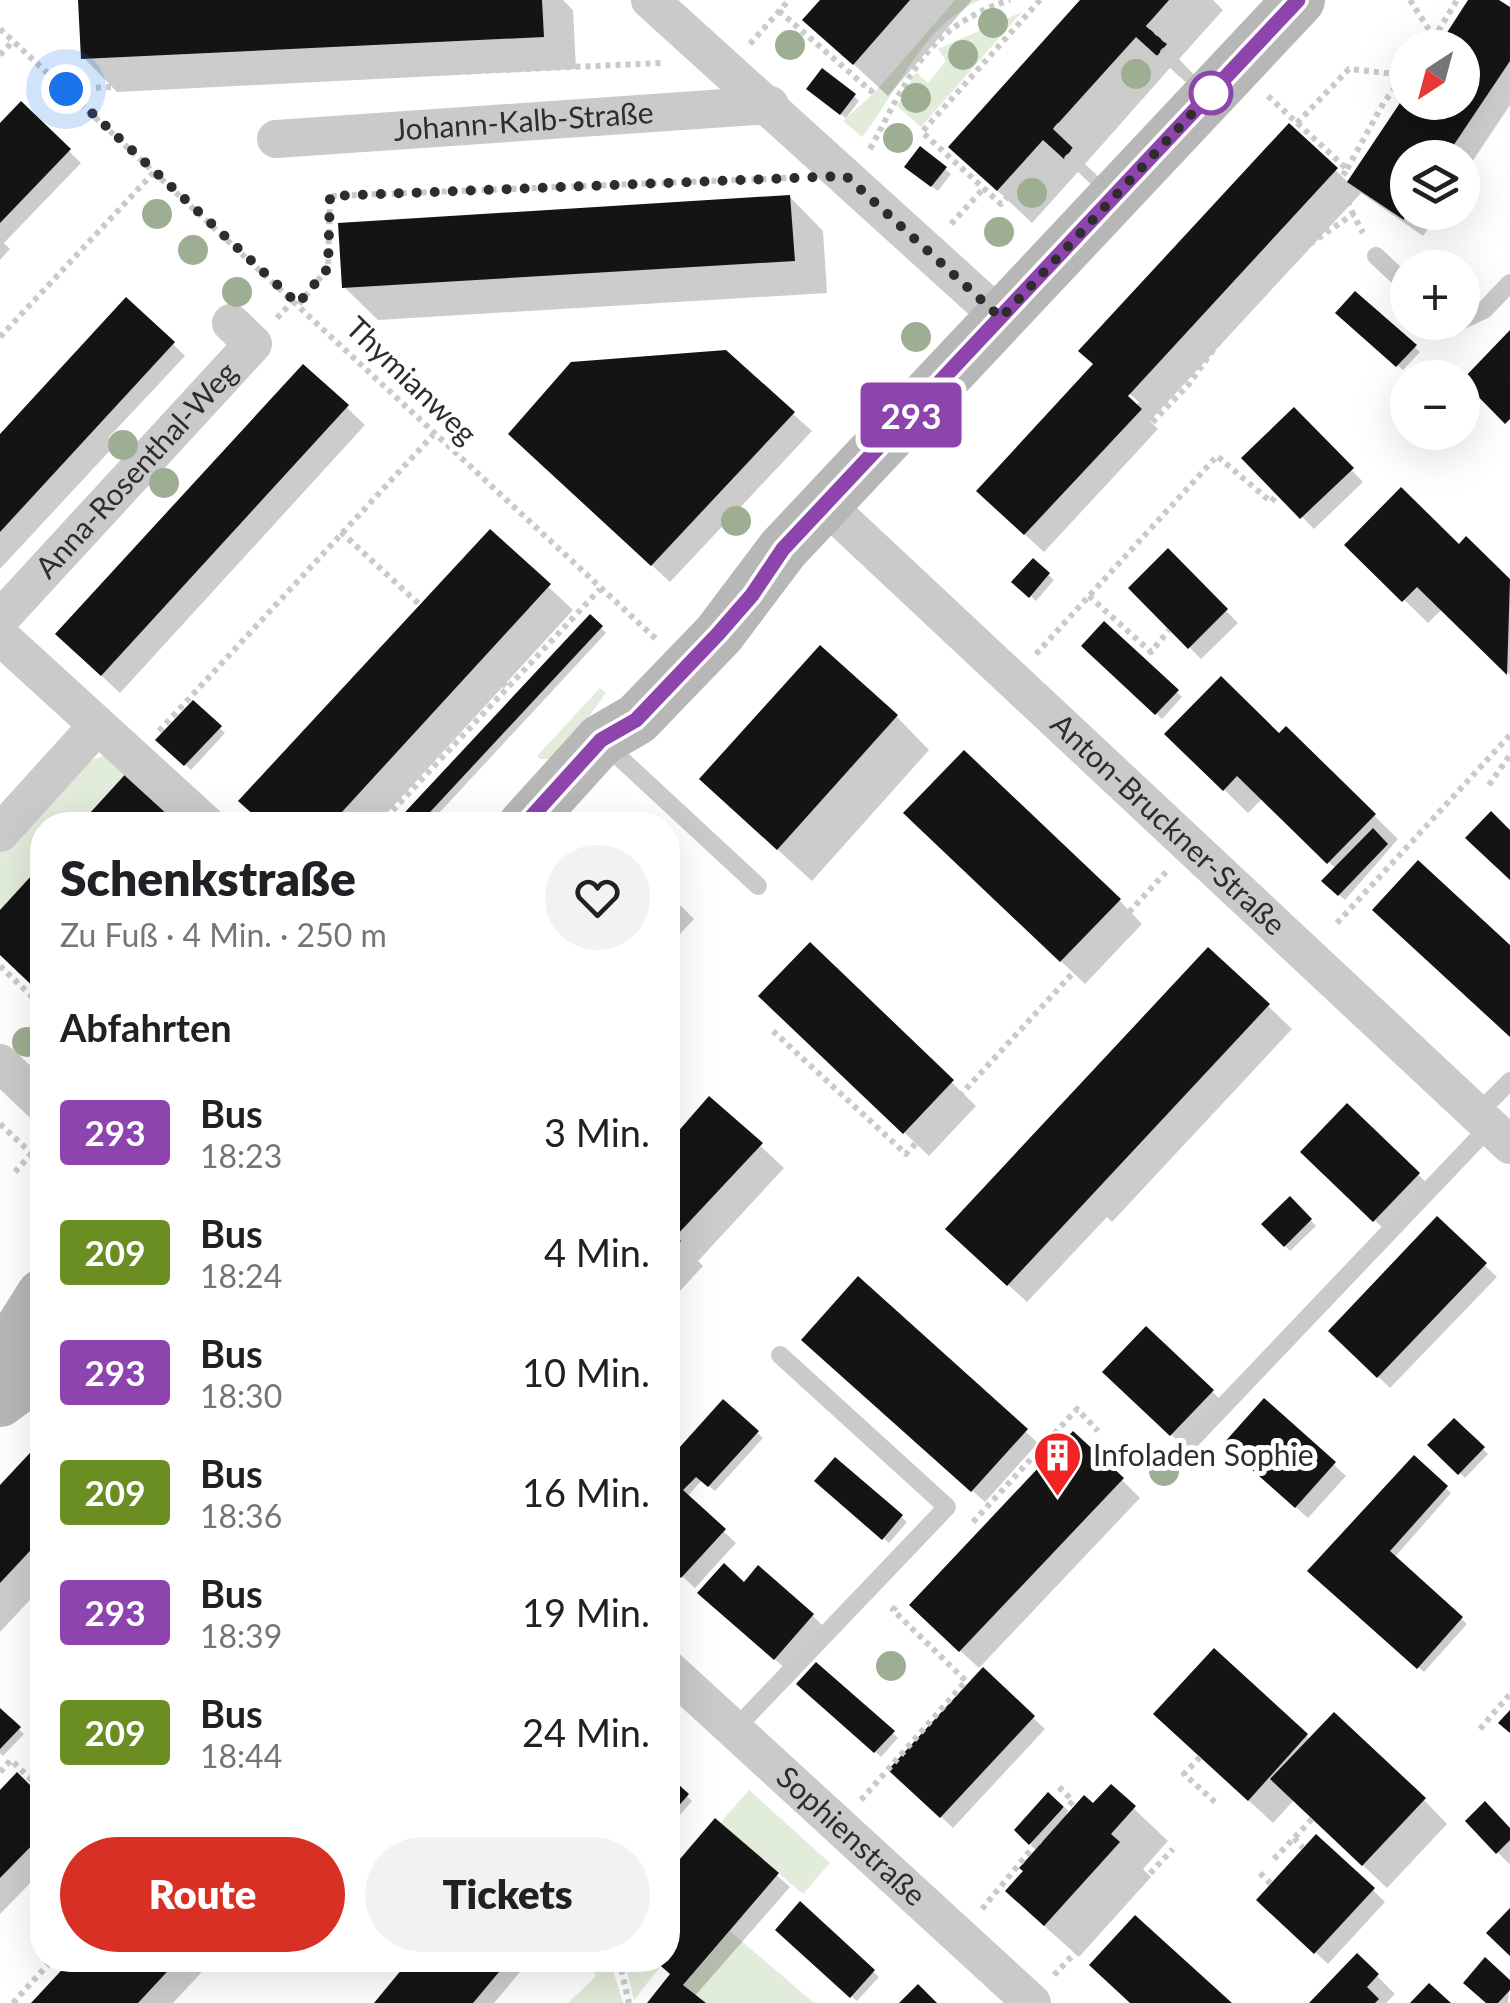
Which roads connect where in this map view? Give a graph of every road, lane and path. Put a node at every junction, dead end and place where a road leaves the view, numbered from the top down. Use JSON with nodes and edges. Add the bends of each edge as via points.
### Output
{"nodes":[{"id":1,"x":789,"y":0,"type":"edge"},
{"id":2,"x":951,"y":0,"type":"edge"},
{"id":3,"x":1010,"y":0,"type":"edge"},
{"id":4,"x":1040,"y":0,"type":"edge"},
{"id":5,"x":1209,"y":0,"type":"edge"},
{"id":6,"x":1298,"y":0,"type":"edge"},
{"id":7,"x":1410,"y":0,"type":"edge"},
{"id":8,"x":1457,"y":0,"type":"edge"},
{"id":9,"x":657,"y":2,"type":"edge"},
{"id":10,"x":780,"y":11,"type":"junction"},
{"id":11,"x":0,"y":28,"type":"edge"},
{"id":12,"x":1429,"y":30,"type":"edge"},
{"id":13,"x":1440,"y":30,"type":"edge"},
{"id":14,"x":14,"y":41,"type":"junction"},
{"id":15,"x":0,"y":56,"type":"edge"},
{"id":16,"x":724,"y":65,"type":"junction"},
{"id":17,"x":1236,"y":66,"type":"junction"},
{"id":18,"x":1390,"y":72,"type":"edge"},
{"id":19,"x":66,"y":89,"type":"junction"},
{"id":20,"x":1390,"y":95,"type":"edge"},
{"id":21,"x":770,"y":105,"type":"junction"},
{"id":22,"x":1297,"y":123,"type":"junction"},
{"id":23,"x":276,"y":139,"type":"dead end"},
{"id":24,"x":1347,"y":169,"type":"junction"},
{"id":25,"x":154,"y":171,"type":"junction"},
{"id":26,"x":846,"y":176,"type":"junction"},
{"id":27,"x":1353,"y":214,"type":"junction"},
{"id":28,"x":1376,"y":256,"type":"joint"},
{"id":29,"x":1390,"y":269,"type":"edge"},
{"id":30,"x":1510,"y":283,"type":"edge"},
{"id":31,"x":298,"y":304,"type":"junction"},
{"id":32,"x":1480,"y":312,"type":"edge"},
{"id":33,"x":1001,"y":318,"type":"junction"},
{"id":34,"x":231,"y":323,"type":"dead end"},
{"id":35,"x":0,"y":337,"type":"edge"},
{"id":36,"x":434,"y":434,"type":"junction"},
{"id":37,"x":1277,"y":495,"type":"dead end"},
{"id":38,"x":826,"y":504,"type":"junction"},
{"id":39,"x":341,"y":532,"type":"junction"},
{"id":40,"x":1042,"y":538,"type":"dead end"},
{"id":41,"x":783,"y":549,"type":"junction"},
{"id":42,"x":600,"y":589,"type":"junction"},
{"id":43,"x":1089,"y":596,"type":"junction"},
{"id":44,"x":420,"y":604,"type":"dead end"},
{"id":45,"x":0,"y":619,"type":"edge"},
{"id":46,"x":1169,"y":630,"type":"dead end"},
{"id":47,"x":0,"y":636,"type":"edge"},
{"id":48,"x":661,"y":643,"type":"junction"},
{"id":49,"x":480,"y":662,"type":"dead end"},
{"id":50,"x":1013,"y":680,"type":"junction"},
{"id":51,"x":506,"y":686,"type":"junction"},
{"id":52,"x":97,"y":726,"type":"junction"},
{"id":53,"x":1510,"y":735,"type":"edge"},
{"id":54,"x":601,"y":740,"type":"junction"},
{"id":55,"x":1510,"y":755,"type":"edge"},
{"id":56,"x":134,"y":758,"type":"junction"},
{"id":57,"x":1489,"y":785,"type":"dead end"},
{"id":58,"x":192,"y":812,"type":"edge"},
{"id":59,"x":390,"y":812,"type":"edge"},
{"id":60,"x":536,"y":812,"type":"edge"},
{"id":61,"x":678,"y":812,"type":"edge"},
{"id":62,"x":680,"y":813,"type":"edge"},
{"id":63,"x":0,"y":833,"type":"edge"},
{"id":64,"x":1190,"y":846,"type":"junction"},
{"id":65,"x":758,"y":886,"type":"dead end"},
{"id":66,"x":1337,"y":923,"type":"dead end"},
{"id":67,"x":0,"y":966,"type":"edge"},
{"id":68,"x":30,"y":995,"type":"edge"},
{"id":69,"x":774,"y":1031,"type":"dead end"},
{"id":70,"x":0,"y":1063,"type":"edge"},
{"id":71,"x":1510,"y":1080,"type":"edge"},
{"id":72,"x":30,"y":1092,"type":"edge"},
{"id":73,"x":0,"y":1124,"type":"edge"},
{"id":74,"x":1492,"y":1128,"type":"edge"},
{"id":75,"x":30,"y":1152,"type":"edge"},
{"id":76,"x":30,"y":1156,"type":"edge"},
{"id":77,"x":14,"y":1172,"type":"dead end"},
{"id":78,"x":30,"y":1315,"type":"edge"},
{"id":79,"x":780,"y":1355,"type":"dead end"},
{"id":80,"x":0,"y":1362,"type":"edge"},
{"id":81,"x":30,"y":1379,"type":"edge"},
{"id":82,"x":0,"y":1401,"type":"edge"},
{"id":83,"x":1098,"y":1431,"type":"dead end"},
{"id":84,"x":1191,"y":1440,"type":"dead end"},
{"id":85,"x":972,"y":1524,"type":"dead end"},
{"id":86,"x":906,"y":1596,"type":"dead end"},
{"id":87,"x":680,"y":1680,"type":"edge"},
{"id":88,"x":1510,"y":1694,"type":"edge"},
{"id":89,"x":1480,"y":1729,"type":"dead end"},
{"id":90,"x":734,"y":1730,"type":"junction"},
{"id":91,"x":1200,"y":1757,"type":"dead end"},
{"id":92,"x":0,"y":1772,"type":"edge"},
{"id":93,"x":30,"y":1778,"type":"edge"},
{"id":94,"x":1057,"y":1786,"type":"dead end"},
{"id":95,"x":1216,"y":1803,"type":"dead end"},
{"id":96,"x":1312,"y":1819,"type":"dead end"},
{"id":97,"x":838,"y":1825,"type":"junction"},
{"id":98,"x":1294,"y":1838,"type":"junction"},
{"id":99,"x":1173,"y":1848,"type":"dead end"},
{"id":100,"x":1303,"y":1848,"type":"dead end"},
{"id":101,"x":1274,"y":1859,"type":"dead end"},
{"id":102,"x":1260,"y":1873,"type":"dead end"},
{"id":103,"x":1271,"y":1884,"type":"dead end"},
{"id":104,"x":973,"y":1919,"type":"dead end"},
{"id":105,"x":41,"y":1972,"type":"edge"},
{"id":106,"x":622,"y":1972,"type":"edge"},
{"id":107,"x":1031,"y":2002,"type":"edge"},
{"id":108,"x":13,"y":2003,"type":"edge"},
{"id":109,"x":629,"y":2003,"type":"edge"}],
"edges":[{"from":1,"to":10,"type":"path"},
{"from":2,"to":10,"type":"path","via":[[871,91]]},
{"from":3,"to":26,"type":"path","via":[[977,10],[940,35]]},
{"from":4,"to":5,"type":"path","via":[[922,132],[1001,204],[1049,150],[1064,164],[1125,96],[1111,82],[1142,48],[1156,60]]},
{"from":6,"to":17,"type":"street"},
{"from":7,"to":12,"type":"path"},
{"from":8,"to":13,"type":"path"},
{"from":9,"to":16,"type":"street"},
{"from":10,"to":16,"type":"path"},
{"from":11,"to":14,"type":"path","name":"Thymianweg"},
{"from":14,"to":15,"type":"path"},
{"from":14,"to":19,"type":"path","name":"Thymianweg"},
{"from":16,"to":19,"type":"path"},
{"from":16,"to":21,"type":"street"},
{"from":17,"to":22,"type":"path"},
{"from":17,"to":33,"type":"street"},
{"from":18,"to":22,"type":"path","via":[[1349,68]]},
{"from":19,"to":25,"type":"path","name":"Thymianweg"},
{"from":20,"to":24,"type":"path"},
{"from":21,"to":23,"type":"street","name":"Johann-Kalb-Straße"},
{"from":21,"to":26,"type":"street"},
{"from":22,"to":24,"type":"path"},
{"from":24,"to":27,"type":"path","via":[[1334,189]]},
{"from":25,"to":31,"type":"path","name":"Thymianweg"},
{"from":25,"to":35,"type":"path"},
{"from":26,"to":31,"type":"path","via":[[330,196],[328,268]]},
{"from":26,"to":33,"type":"street"},
{"from":27,"to":28,"type":"path"},
{"from":27,"to":40,"type":"path","via":[[1267,274],[1189,384]]},
{"from":28,"to":29,"type":"lane"},
{"from":30,"to":32,"type":"lane"},
{"from":31,"to":36,"type":"path","name":"Thymianweg"},
{"from":33,"to":38,"type":"street"},
{"from":34,"to":45,"type":"street","name":"Anna-Rosenthal-Weg","via":[[253,344]]},
{"from":36,"to":39,"type":"path"},
{"from":36,"to":42,"type":"path","name":"Thymianweg"},
{"from":37,"to":43,"type":"path","via":[[1271,502],[1217,456]]},
{"from":38,"to":41,"type":"street"},
{"from":38,"to":50,"type":"street","name":"Anton-Bruckner-Straße"},
{"from":39,"to":44,"type":"path"},
{"from":39,"to":56,"type":"path"},
{"from":41,"to":48,"type":"street","via":[[733,579]]},
{"from":41,"to":54,"type":"street","via":[[752,595],[661,695]]},
{"from":42,"to":48,"type":"path","name":"Thymianweg"},
{"from":42,"to":51,"type":"path"},
{"from":43,"to":46,"type":"path","via":[[1151,652]]},
{"from":43,"to":50,"type":"path"},
{"from":47,"to":52,"type":"street"},
{"from":48,"to":54,"type":"street","via":[[618,699]]},
{"from":49,"to":51,"type":"path"},
{"from":50,"to":64,"type":"street","name":"Anton-Bruckner-Straße"},
{"from":51,"to":59,"type":"path"},
{"from":52,"to":56,"type":"street"},
{"from":52,"to":63,"type":"street"},
{"from":53,"to":66,"type":"path"},
{"from":54,"to":60,"type":"street"},
{"from":54,"to":61,"type":"lane"},
{"from":55,"to":57,"type":"path"},
{"from":56,"to":58,"type":"street"},
{"from":62,"to":65,"type":"lane"},
{"from":64,"to":69,"type":"path","via":[[906,1154]]},
{"from":64,"to":74,"type":"street","name":"Anton-Bruckner-Straße"},
{"from":67,"to":68,"type":"path"},
{"from":70,"to":72,"type":"street"},
{"from":71,"to":74,"type":"lane"},
{"from":73,"to":75,"type":"path"},
{"from":74,"to":84,"type":"lane"},
{"from":76,"to":77,"type":"path"},
{"from":78,"to":80,"type":"street"},
{"from":79,"to":90,"type":"lane","via":[[948,1508]]},
{"from":81,"to":82,"type":"street"},
{"from":83,"to":85,"type":"path","via":[[1077,1409]]},
{"from":86,"to":97,"type":"path","via":[[893,1610],[966,1681]]},
{"from":87,"to":90,"type":"street","name":"Sophienstraße"},
{"from":88,"to":89,"type":"path"},
{"from":90,"to":97,"type":"street","name":"Sophienstraße"},
{"from":91,"to":95,"type":"path","via":[[1184,1774]]},
{"from":92,"to":93,"type":"path","via":[[12,1760]]},
{"from":94,"to":104,"type":"path","via":[[1073,1802]]},
{"from":96,"to":98,"type":"path"},
{"from":97,"to":107,"type":"street","name":"Sophienstraße"},
{"from":98,"to":100,"type":"path"},
{"from":98,"to":101,"type":"path"},
{"from":99,"to":107,"type":"path"},
{"from":102,"to":103,"type":"path"},
{"from":105,"to":108,"type":"path"},
{"from":106,"to":109,"type":"path"}]}
